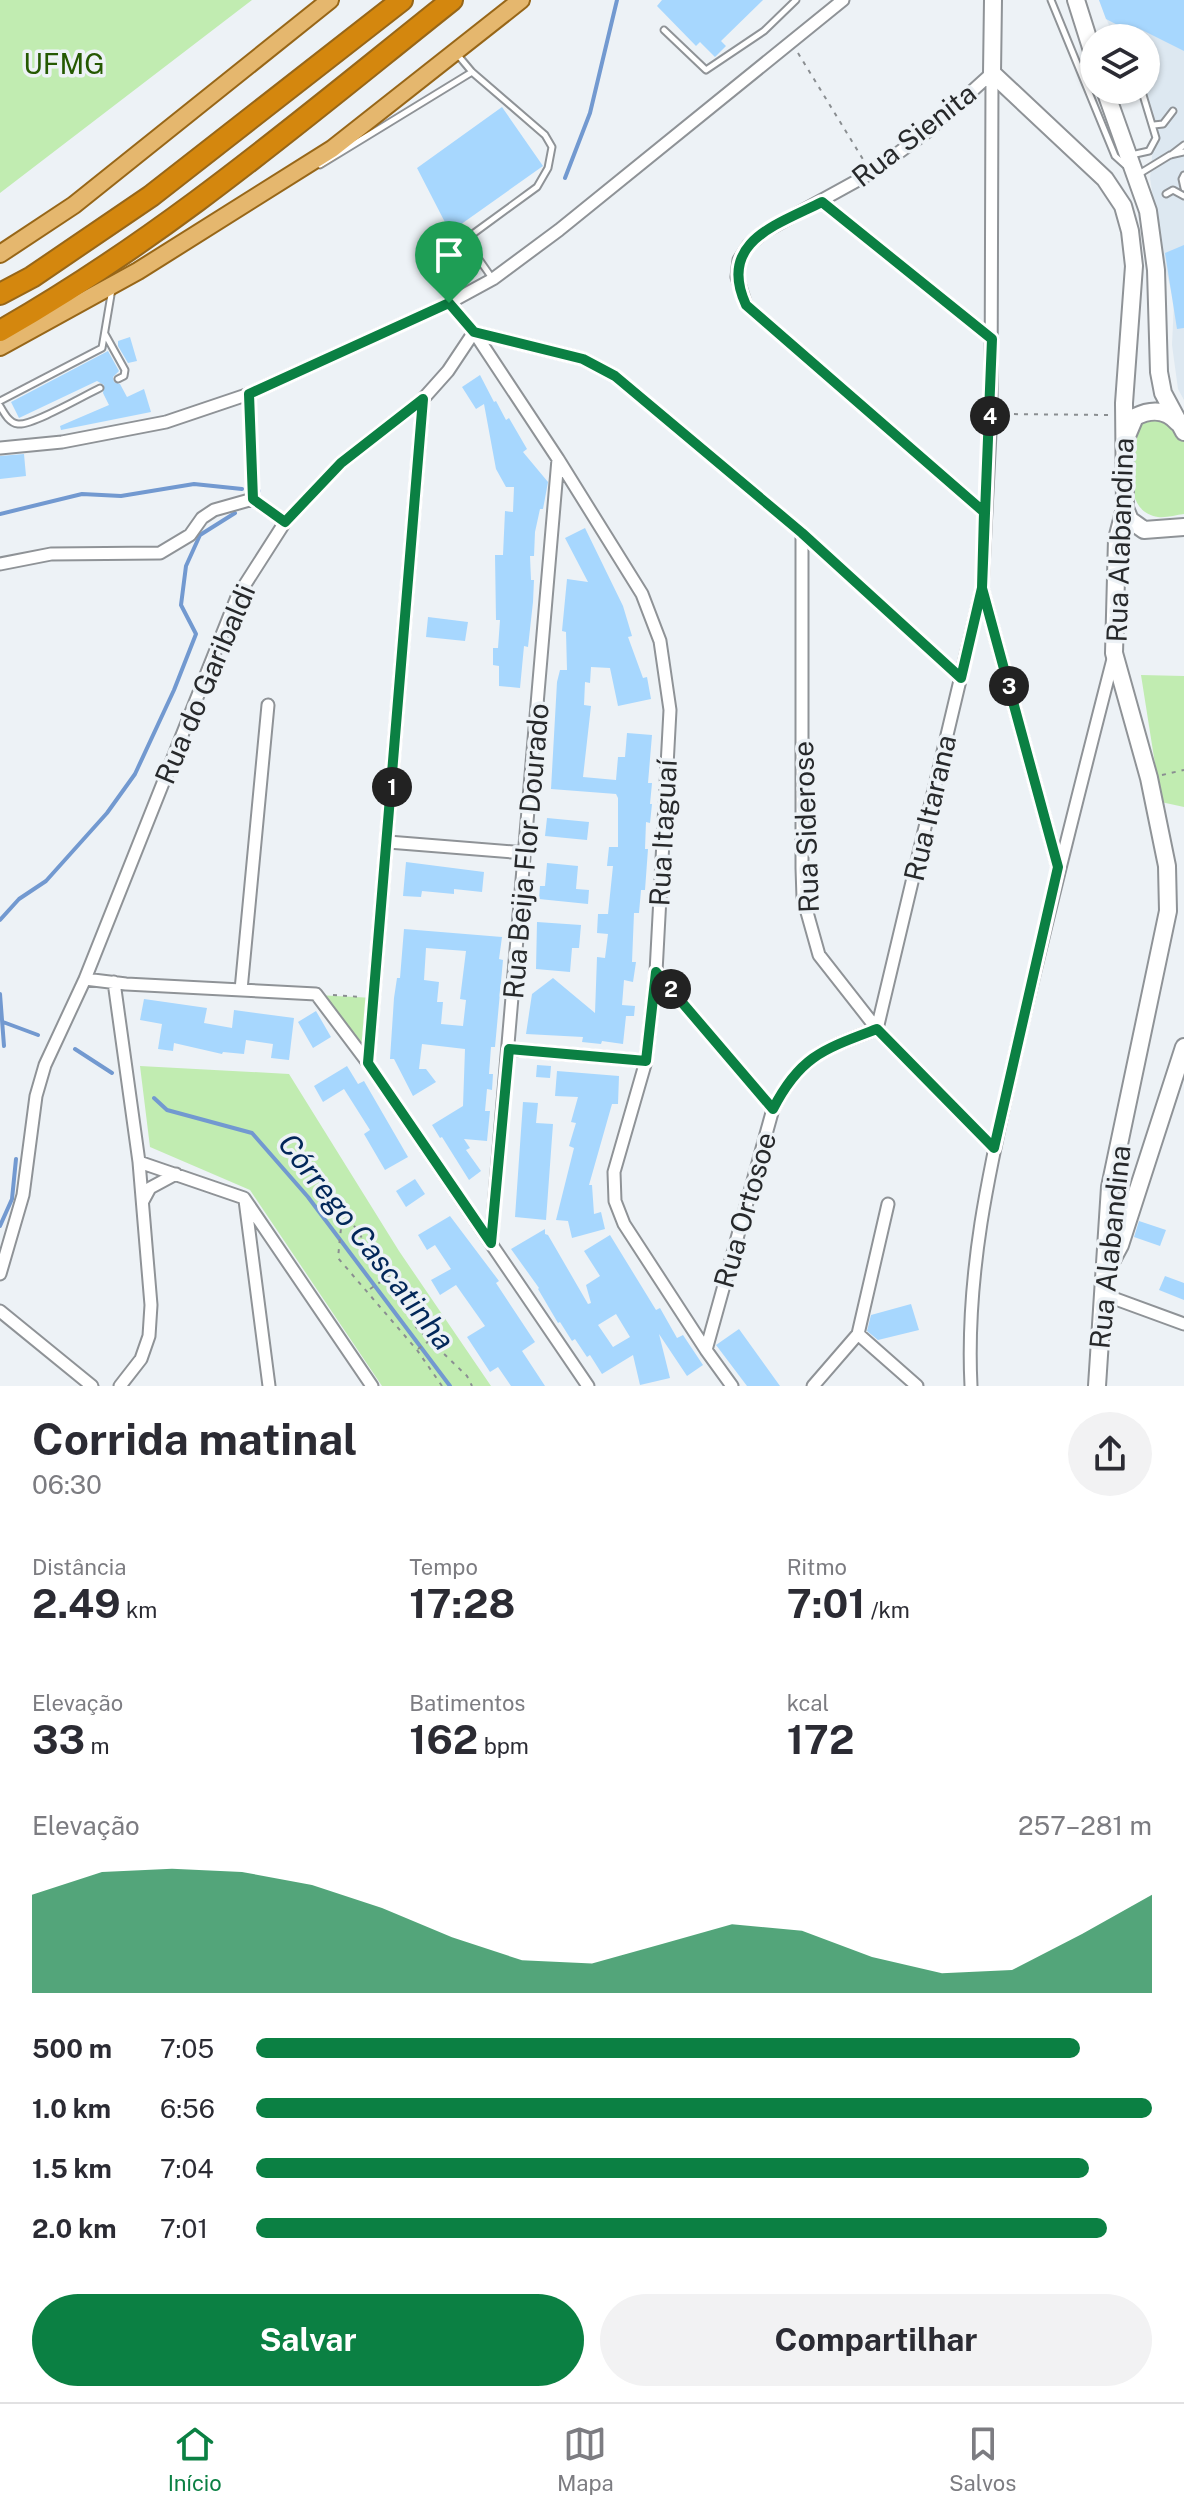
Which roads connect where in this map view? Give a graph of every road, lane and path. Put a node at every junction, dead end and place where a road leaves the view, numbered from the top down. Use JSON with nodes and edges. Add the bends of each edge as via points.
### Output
{"nodes":[{"id":1,"x":330,"y":0,"type":"edge"},
{"id":2,"x":402,"y":0,"type":"edge"},
{"id":3,"x":452,"y":0,"type":"edge"},
{"id":4,"x":521,"y":0,"type":"edge"},
{"id":5,"x":796,"y":0,"type":"edge"},
{"id":6,"x":843,"y":0,"type":"edge"},
{"id":7,"x":993,"y":0,"type":"edge"},
{"id":8,"x":1051,"y":0,"type":"edge"},
{"id":9,"x":1076,"y":0,"type":"edge"},
{"id":10,"x":1084,"y":24,"type":"edge"},
{"id":11,"x":664,"y":30,"type":"dead end"},
{"id":12,"x":792,"y":42,"type":"junction"},
{"id":13,"x":455,"y":51,"type":"junction"},
{"id":14,"x":472,"y":72,"type":"junction"},
{"id":15,"x":992,"y":73,"type":"junction"},
{"id":16,"x":1110,"y":104,"type":"edge"},
{"id":17,"x":1146,"y":104,"type":"edge"},
{"id":18,"x":1173,"y":111,"type":"dead end"},
{"id":19,"x":1154,"y":125,"type":"junction"},
{"id":20,"x":1184,"y":145,"type":"edge"},
{"id":21,"x":1184,"y":152,"type":"edge"},
{"id":22,"x":1170,"y":155,"type":"junction"},
{"id":23,"x":1131,"y":167,"type":"junction"},
{"id":24,"x":298,"y":170,"type":"junction"},
{"id":25,"x":871,"y":173,"type":"junction"},
{"id":26,"x":1184,"y":175,"type":"edge"},
{"id":27,"x":1184,"y":188,"type":"edge"},
{"id":28,"x":1166,"y":194,"type":"dead end"},
{"id":29,"x":1184,"y":196,"type":"edge"},
{"id":30,"x":822,"y":202,"type":"junction"},
{"id":31,"x":0,"y":254,"type":"edge"},
{"id":32,"x":493,"y":279,"type":"junction"},
{"id":33,"x":113,"y":284,"type":"junction"},
{"id":34,"x":0,"y":294,"type":"edge"},
{"id":35,"x":449,"y":303,"type":"junction"},
{"id":36,"x":0,"y":331,"type":"edge"},
{"id":37,"x":474,"y":332,"type":"junction"},
{"id":38,"x":105,"y":333,"type":"junction"},
{"id":39,"x":992,"y":339,"type":"junction"},
{"id":40,"x":0,"y":347,"type":"edge"},
{"id":41,"x":118,"y":379,"type":"dead end"},
{"id":42,"x":100,"y":388,"type":"dead end"},
{"id":43,"x":249,"y":394,"type":"junction"},
{"id":44,"x":423,"y":399,"type":"junction"},
{"id":45,"x":0,"y":404,"type":"edge"},
{"id":46,"x":991,"y":414,"type":"junction"},
{"id":47,"x":1124,"y":415,"type":"junction"},
{"id":48,"x":1182,"y":428,"type":"edge"},
{"id":49,"x":1126,"y":443,"type":"junction"},
{"id":50,"x":0,"y":448,"type":"edge"},
{"id":51,"x":558,"y":459,"type":"junction"},
{"id":52,"x":253,"y":499,"type":"junction"},
{"id":53,"x":1125,"y":508,"type":"junction"},
{"id":54,"x":984,"y":512,"type":"junction"},
{"id":55,"x":285,"y":522,"type":"junction"},
{"id":56,"x":1184,"y":527,"type":"edge"},
{"id":57,"x":802,"y":533,"type":"junction"},
{"id":58,"x":0,"y":564,"type":"edge"},
{"id":59,"x":982,"y":588,"type":"junction"},
{"id":60,"x":1114,"y":653,"type":"junction"},
{"id":61,"x":961,"y":678,"type":"junction"},
{"id":62,"x":268,"y":705,"type":"dead end"},
{"id":63,"x":1184,"y":770,"type":"edge"},
{"id":64,"x":1149,"y":778,"type":"junction"},
{"id":65,"x":388,"y":842,"type":"junction"},
{"id":66,"x":525,"y":853,"type":"junction"},
{"id":67,"x":1058,"y":867,"type":"junction"},
{"id":68,"x":656,"y":972,"type":"junction"},
{"id":69,"x":85,"y":979,"type":"junction"},
{"id":70,"x":114,"y":982,"type":"junction"},
{"id":71,"x":241,"y":990,"type":"junction"},
{"id":72,"x":316,"y":994,"type":"junction"},
{"id":73,"x":374,"y":998,"type":"junction"},
{"id":74,"x":877,"y":1029,"type":"junction"},
{"id":75,"x":1184,"y":1047,"type":"edge"},
{"id":76,"x":509,"y":1049,"type":"junction"},
{"id":77,"x":646,"y":1061,"type":"junction"},
{"id":78,"x":368,"y":1063,"type":"junction"},
{"id":79,"x":773,"y":1109,"type":"junction"},
{"id":80,"x":994,"y":1148,"type":"junction"},
{"id":81,"x":139,"y":1162,"type":"junction"},
{"id":82,"x":176,"y":1174,"type":"junction"},
{"id":83,"x":244,"y":1198,"type":"junction"},
{"id":84,"x":143,"y":1202,"type":"junction"},
{"id":85,"x":888,"y":1204,"type":"dead end"},
{"id":86,"x":491,"y":1243,"type":"junction"},
{"id":87,"x":0,"y":1274,"type":"edge"},
{"id":88,"x":388,"y":1276,"type":"junction"},
{"id":89,"x":1103,"y":1276,"type":"junction"},
{"id":90,"x":369,"y":1290,"type":"junction"},
{"id":91,"x":1102,"y":1294,"type":"junction"},
{"id":92,"x":0,"y":1311,"type":"edge"},
{"id":93,"x":1184,"y":1324,"type":"edge"},
{"id":94,"x":858,"y":1334,"type":"junction"},
{"id":95,"x":430,"y":1340,"type":"junction"},
{"id":96,"x":418,"y":1349,"type":"junction"},
{"id":97,"x":706,"y":1350,"type":"junction"},
{"id":98,"x":92,"y":1386,"type":"edge"},
{"id":99,"x":120,"y":1386,"type":"edge"},
{"id":100,"x":269,"y":1386,"type":"edge"},
{"id":101,"x":372,"y":1386,"type":"edge"},
{"id":102,"x":442,"y":1386,"type":"edge"},
{"id":103,"x":472,"y":1386,"type":"edge"},
{"id":104,"x":588,"y":1386,"type":"edge"},
{"id":105,"x":731,"y":1386,"type":"edge"},
{"id":106,"x":813,"y":1386,"type":"edge"},
{"id":107,"x":917,"y":1386,"type":"edge"},
{"id":108,"x":971,"y":1386,"type":"edge"},
{"id":109,"x":1097,"y":1386,"type":"edge"}],
"edges":[{"from":1,"to":31,"type":"main road","via":[[74,205]]},
{"from":2,"to":34,"type":"highway","via":[[151,196]]},
{"from":3,"to":36,"type":"highway","via":[[176,218]]},
{"from":4,"to":13,"type":"main road"},
{"from":5,"to":11,"type":"lane","via":[[764,31],[706,70]]},
{"from":6,"to":12,"type":"street"},
{"from":7,"to":15,"type":"street"},
{"from":8,"to":23,"type":"lane","via":[[1115,156]]},
{"from":9,"to":10,"type":"street"},
{"from":12,"to":25,"type":"path"},
{"from":12,"to":32,"type":"street"},
{"from":13,"to":14,"type":"lane"},
{"from":13,"to":24,"type":"main road"},
{"from":14,"to":24,"type":"lane","via":[[326,163]]},
{"from":14,"to":32,"type":"lane","via":[[552,147],[537,187],[470,236],[469,245]]},
{"from":15,"to":25,"type":"street","name":"Rua Sienita"},
{"from":15,"to":39,"type":"street"},
{"from":15,"to":47,"type":"street","name":"Rua Alabandina","via":[[1105,179],[1123,206],[1134,266]]},
{"from":16,"to":23,"type":"street"},
{"from":17,"to":19,"type":"lane"},
{"from":18,"to":19,"type":"lane","via":[[1169,120]]},
{"from":19,"to":23,"type":"lane","via":[[1154,147]]},
{"from":20,"to":22,"type":"lane"},
{"from":21,"to":22,"type":"lane"},
{"from":22,"to":23,"type":"lane"},
{"from":23,"to":48,"type":"street","via":[[1154,241],[1163,393]]},
{"from":24,"to":33,"type":"main road"},
{"from":25,"to":30,"type":"street","name":"Rua Sienita"},
{"from":26,"to":27,"type":"lane"},
{"from":28,"to":29,"type":"lane","via":[[1173,190]]},
{"from":30,"to":39,"type":"street"},
{"from":30,"to":54,"type":"street","name":"Rua Sienita","via":[[748,246],[737,277],[746,305]]},
{"from":32,"to":35,"type":"street"},
{"from":33,"to":38,"type":"lane"},
{"from":33,"to":40,"type":"main road"},
{"from":35,"to":37,"type":"street","name":"Rua Itaguaí"},
{"from":35,"to":43,"type":"street"},
{"from":37,"to":44,"type":"street","name":"Rua do Garibaldi"},
{"from":37,"to":51,"type":"street","name":"Rua Itaguaí"},
{"from":37,"to":57,"type":"street","via":[[571,356],[615,376]]},
{"from":38,"to":41,"type":"lane","via":[[125,370]]},
{"from":38,"to":45,"type":"lane","via":[[102,348]]},
{"from":39,"to":46,"type":"street"},
{"from":42,"to":45,"type":"lane","via":[[18,424]]},
{"from":43,"to":50,"type":"street","via":[[166,422]]},
{"from":43,"to":52,"type":"lane"},
{"from":44,"to":55,"type":"street","name":"Rua do Garibaldi","via":[[341,463]]},
{"from":44,"to":65,"type":"street"},
{"from":46,"to":47,"type":"path"},
{"from":46,"to":54,"type":"street"},
{"from":47,"to":49,"type":"street","name":"Rua Alabandina"},
{"from":48,"to":49,"type":"street","via":[[1164,412],[1148,412],[1130,423]]},
{"from":49,"to":53,"type":"street","name":"Rua Alabandina"},
{"from":51,"to":66,"type":"street","name":"Rua Beija Flor Dourado"},
{"from":51,"to":68,"type":"street","name":"Rua Itaguaí","via":[[642,594],[660,641],[670,710]]},
{"from":52,"to":55,"type":"street"},
{"from":52,"to":58,"type":"street","via":[[214,510],[190,535],[160,553],[51,554]]},
{"from":53,"to":56,"type":"street","via":[[1130,520],[1144,530]]},
{"from":53,"to":60,"type":"street","name":"Rua Alabandina","via":[[1117,539]]},
{"from":54,"to":59,"type":"street"},
{"from":55,"to":69,"type":"street","name":"Rua do Garibaldi","via":[[237,597]]},
{"from":57,"to":61,"type":"street"},
{"from":57,"to":74,"type":"street","name":"Rua Siderose","via":[[803,898],[819,955]]},
{"from":59,"to":61,"type":"street","name":"Rua Itarana"},
{"from":59,"to":67,"type":"street"},
{"from":60,"to":64,"type":"street","name":"Rua Alabandina"},
{"from":60,"to":67,"type":"street"},
{"from":61,"to":74,"type":"street","name":"Rua Itarana"},
{"from":62,"to":71,"type":"street"},
{"from":63,"to":64,"type":"path"},
{"from":64,"to":89,"type":"street","name":"Rua Alabandina","via":[[1167,866],[1168,911],[1110,1187]]},
{"from":65,"to":66,"type":"street"},
{"from":65,"to":73,"type":"street"},
{"from":66,"to":76,"type":"street","name":"Rua Beija Flor Dourado"},
{"from":67,"to":80,"type":"street"},
{"from":68,"to":77,"type":"street","name":"Rua Itaguaí"},
{"from":68,"to":79,"type":"street"},
{"from":69,"to":70,"type":"street"},
{"from":69,"to":87,"type":"street","name":"Rua do Garibaldi","via":[[36,1096],[23,1195]]},
{"from":70,"to":71,"type":"street"},
{"from":70,"to":81,"type":"street"},
{"from":71,"to":72,"type":"street"},
{"from":72,"to":73,"type":"path"},
{"from":72,"to":78,"type":"street"},
{"from":73,"to":78,"type":"street"},
{"from":74,"to":79,"type":"street","name":"Rua Ortosoe","via":[[802,1065]]},
{"from":74,"to":80,"type":"street","name":"Rua Siderose"},
{"from":75,"to":89,"type":"street","via":[[1120,1245]]},
{"from":76,"to":77,"type":"street"},
{"from":76,"to":86,"type":"street","name":"Rua Beija Flor Dourado"},
{"from":77,"to":97,"type":"street","name":"Rua Itaguaí","via":[[614,1172],[615,1201],[624,1224]]},
{"from":78,"to":86,"type":"street"},
{"from":79,"to":97,"type":"street","name":"Rua Ortosoe"},
{"from":80,"to":108,"type":"street","via":[[975,1248],[968,1341]]},
{"from":81,"to":82,"type":"street"},
{"from":81,"to":84,"type":"street"},
{"from":82,"to":83,"type":"street"},
{"from":82,"to":84,"type":"street","via":[[150,1188]]},
{"from":83,"to":100,"type":"street"},
{"from":83,"to":101,"type":"street"},
{"from":84,"to":99,"type":"street","via":[[149,1336],[141,1359]]},
{"from":85,"to":94,"type":"street"},
{"from":86,"to":104,"type":"street"},
{"from":88,"to":90,"type":"path"},
{"from":88,"to":90,"type":"path","via":[[333,1193],[341,1228],[338,1258]]},
{"from":88,"to":95,"type":"path","via":[[412,1304],[416,1327]]},
{"from":89,"to":91,"type":"street","name":"Rua Alabandina"},
{"from":90,"to":96,"type":"path"},
{"from":91,"to":93,"type":"street"},
{"from":91,"to":109,"type":"street","name":"Rua Alabandina"},
{"from":92,"to":98,"type":"street"},
{"from":94,"to":106,"type":"street"},
{"from":94,"to":107,"type":"street"},
{"from":95,"to":96,"type":"path"},
{"from":95,"to":103,"type":"path"},
{"from":96,"to":102,"type":"path"},
{"from":97,"to":105,"type":"street","name":"Rua Itaguaí"}]}
